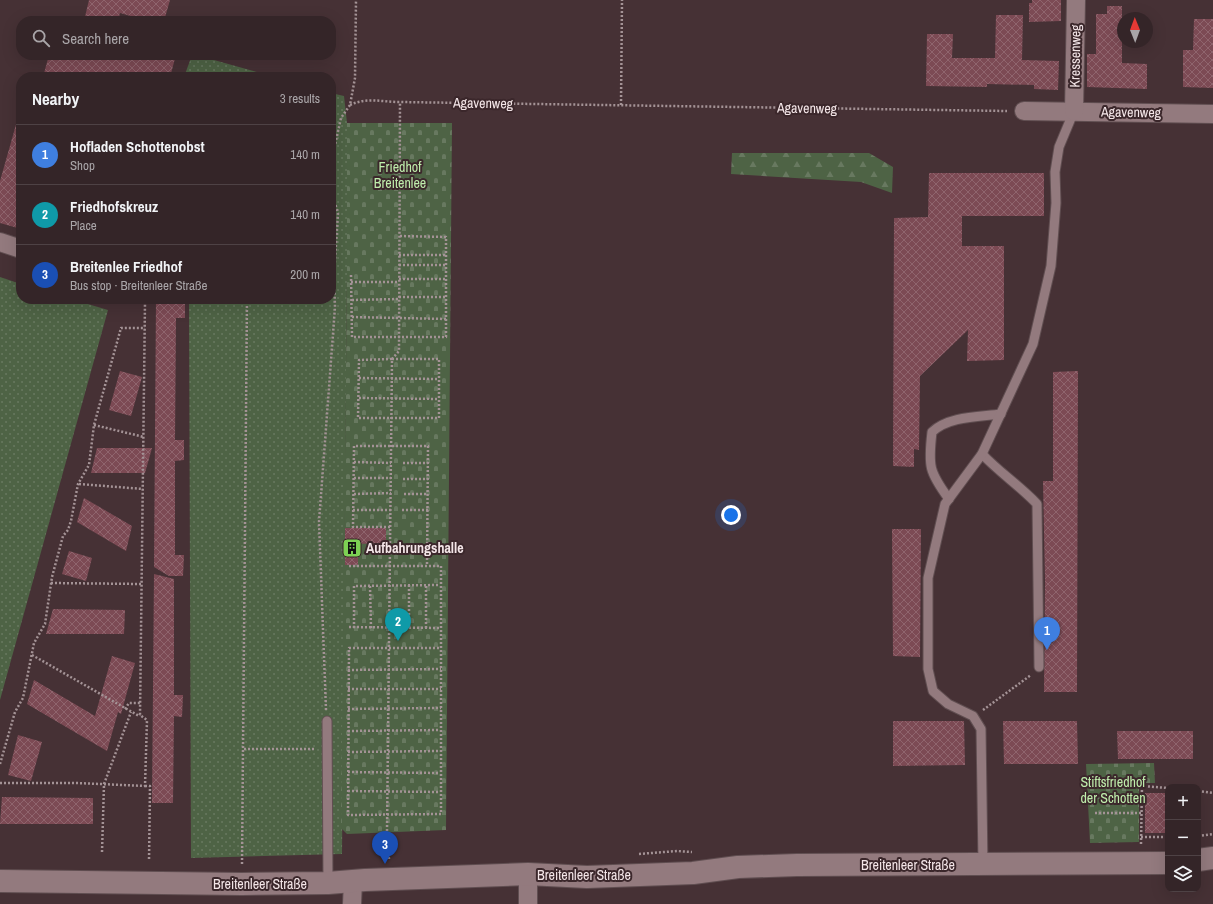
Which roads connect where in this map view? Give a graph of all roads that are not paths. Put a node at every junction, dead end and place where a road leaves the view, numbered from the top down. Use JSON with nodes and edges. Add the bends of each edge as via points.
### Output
{"nodes":[{"id":1,"x":1076,"y":0,"type":"edge"},
{"id":2,"x":1024,"y":111,"type":"road end"},
{"id":3,"x":1074,"y":111,"type":"junction"},
{"id":4,"x":1213,"y":114,"type":"edge"},
{"id":5,"x":0,"y":242,"type":"edge"},
{"id":6,"x":16,"y":247,"type":"edge"},
{"id":7,"x":1001,"y":414,"type":"junction"},
{"id":8,"x":982,"y":454,"type":"junction"},
{"id":9,"x":949,"y":499,"type":"junction"},
{"id":10,"x":1038,"y":667,"type":"road end"},
{"id":11,"x":327,"y":721,"type":"road end"},
{"id":12,"x":1213,"y":858,"type":"edge"},
{"id":13,"x":1201,"y":860,"type":"edge"},
{"id":14,"x":1165,"y":863,"type":"edge"},
{"id":15,"x":983,"y":865,"type":"junction"},
{"id":16,"x":528,"y":874,"type":"junction"},
{"id":17,"x":0,"y":881,"type":"edge"},
{"id":18,"x":353,"y":881,"type":"junction"},
{"id":19,"x":328,"y":883,"type":"junction"},
{"id":20,"x":352,"y":904,"type":"edge"},
{"id":21,"x":528,"y":904,"type":"edge"}],
"edges":[{"from":1,"to":3,"type":"street","name":"Kressenweg"},
{"from":2,"to":3,"type":"street","name":"Agavenweg"},
{"from":3,"to":4,"type":"street","name":"Agavenweg"},
{"from":3,"to":7,"type":"lane","via":[[1058,147],[1051,266],[1034,344]]},
{"from":5,"to":6,"type":"street"},
{"from":7,"to":8,"type":"lane"},
{"from":7,"to":9,"type":"lane","via":[[951,421],[940,425],[932,432],[929,456],[934,478]]},
{"from":8,"to":9,"type":"lane"},
{"from":8,"to":10,"type":"lane","via":[[1037,504]]},
{"from":9,"to":15,"type":"lane","via":[[945,504],[928,578],[928,669],[933,691],[948,704],[973,716],[981,729]]},
{"from":11,"to":19,"type":"lane"},
{"from":12,"to":13,"type":"main road"},
{"from":14,"to":15,"type":"main road","name":"Breitenleer Straße"},
{"from":15,"to":16,"type":"main road","name":"Breitenleer Straße","via":[[738,867],[693,873],[587,877]]},
{"from":16,"to":18,"type":"main road","name":"Breitenleer Straße"},
{"from":16,"to":21,"type":"street"},
{"from":17,"to":19,"type":"main road","name":"Breitenleer Straße"},
{"from":18,"to":19,"type":"main road","name":"Breitenleer Straße"},
{"from":18,"to":20,"type":"street"}]}
